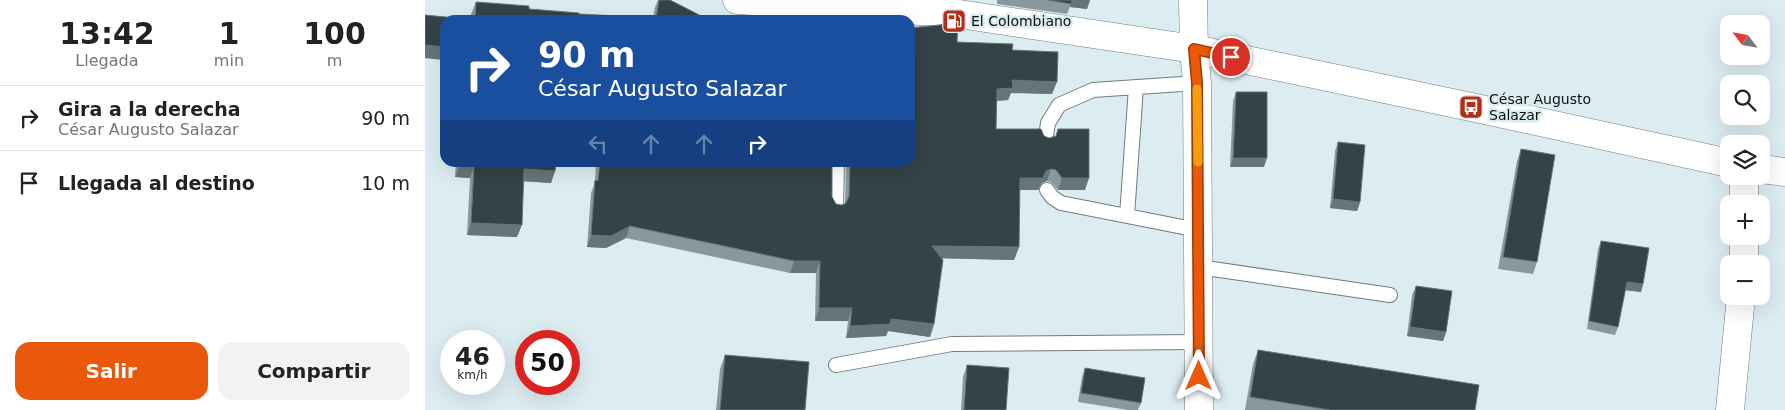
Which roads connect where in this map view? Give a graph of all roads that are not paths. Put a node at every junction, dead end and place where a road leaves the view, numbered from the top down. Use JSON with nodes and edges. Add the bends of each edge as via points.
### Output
{"nodes":[{"id":1,"x":737,"y":0,"type":"edge"},
{"id":2,"x":1193,"y":0,"type":"edge"},
{"id":3,"x":837,"y":13,"type":"edge"},
{"id":4,"x":1194,"y":49,"type":"junction"},
{"id":5,"x":1197,"y":83,"type":"junction"},
{"id":6,"x":1136,"y":87,"type":"junction"},
{"id":7,"x":1045,"y":142,"type":"edge"},
{"id":8,"x":1720,"y":161,"type":"edge"},
{"id":9,"x":837,"y":167,"type":"edge"},
{"id":10,"x":1770,"y":170,"type":"edge"},
{"id":11,"x":1785,"y":172,"type":"edge"},
{"id":12,"x":1047,"y":190,"type":"dead end"},
{"id":13,"x":836,"y":209,"type":"edge"},
{"id":14,"x":1127,"y":216,"type":"junction"},
{"id":15,"x":1198,"y":230,"type":"junction"},
{"id":16,"x":1199,"y":267,"type":"junction"},
{"id":17,"x":1390,"y":295,"type":"dead end"},
{"id":18,"x":1740,"y":305,"type":"edge"},
{"id":19,"x":1199,"y":342,"type":"junction"},
{"id":20,"x":836,"y":365,"type":"dead end"},
{"id":21,"x":1199,"y":410,"type":"edge"},
{"id":22,"x":1730,"y":410,"type":"edge"}],
"edges":[{"from":1,"to":3,"type":"street"},
{"from":2,"to":4,"type":"street"},
{"from":3,"to":4,"type":"street","via":[[951,13]]},
{"from":4,"to":5,"type":"street"},
{"from":4,"to":8,"type":"street"},
{"from":5,"to":6,"type":"lane"},
{"from":5,"to":15,"type":"street"},
{"from":6,"to":7,"type":"lane","via":[[1093,90],[1059,105],[1048,123]]},
{"from":6,"to":14,"type":"lane"},
{"from":9,"to":13,"type":"lane"},
{"from":10,"to":11,"type":"street"},
{"from":12,"to":14,"type":"lane","via":[[1061,203]]},
{"from":14,"to":15,"type":"lane"},
{"from":15,"to":16,"type":"street"},
{"from":16,"to":17,"type":"lane"},
{"from":16,"to":19,"type":"street"},
{"from":18,"to":22,"type":"street"},
{"from":19,"to":20,"type":"lane","via":[[952,344]]},
{"from":19,"to":21,"type":"street"}]}
